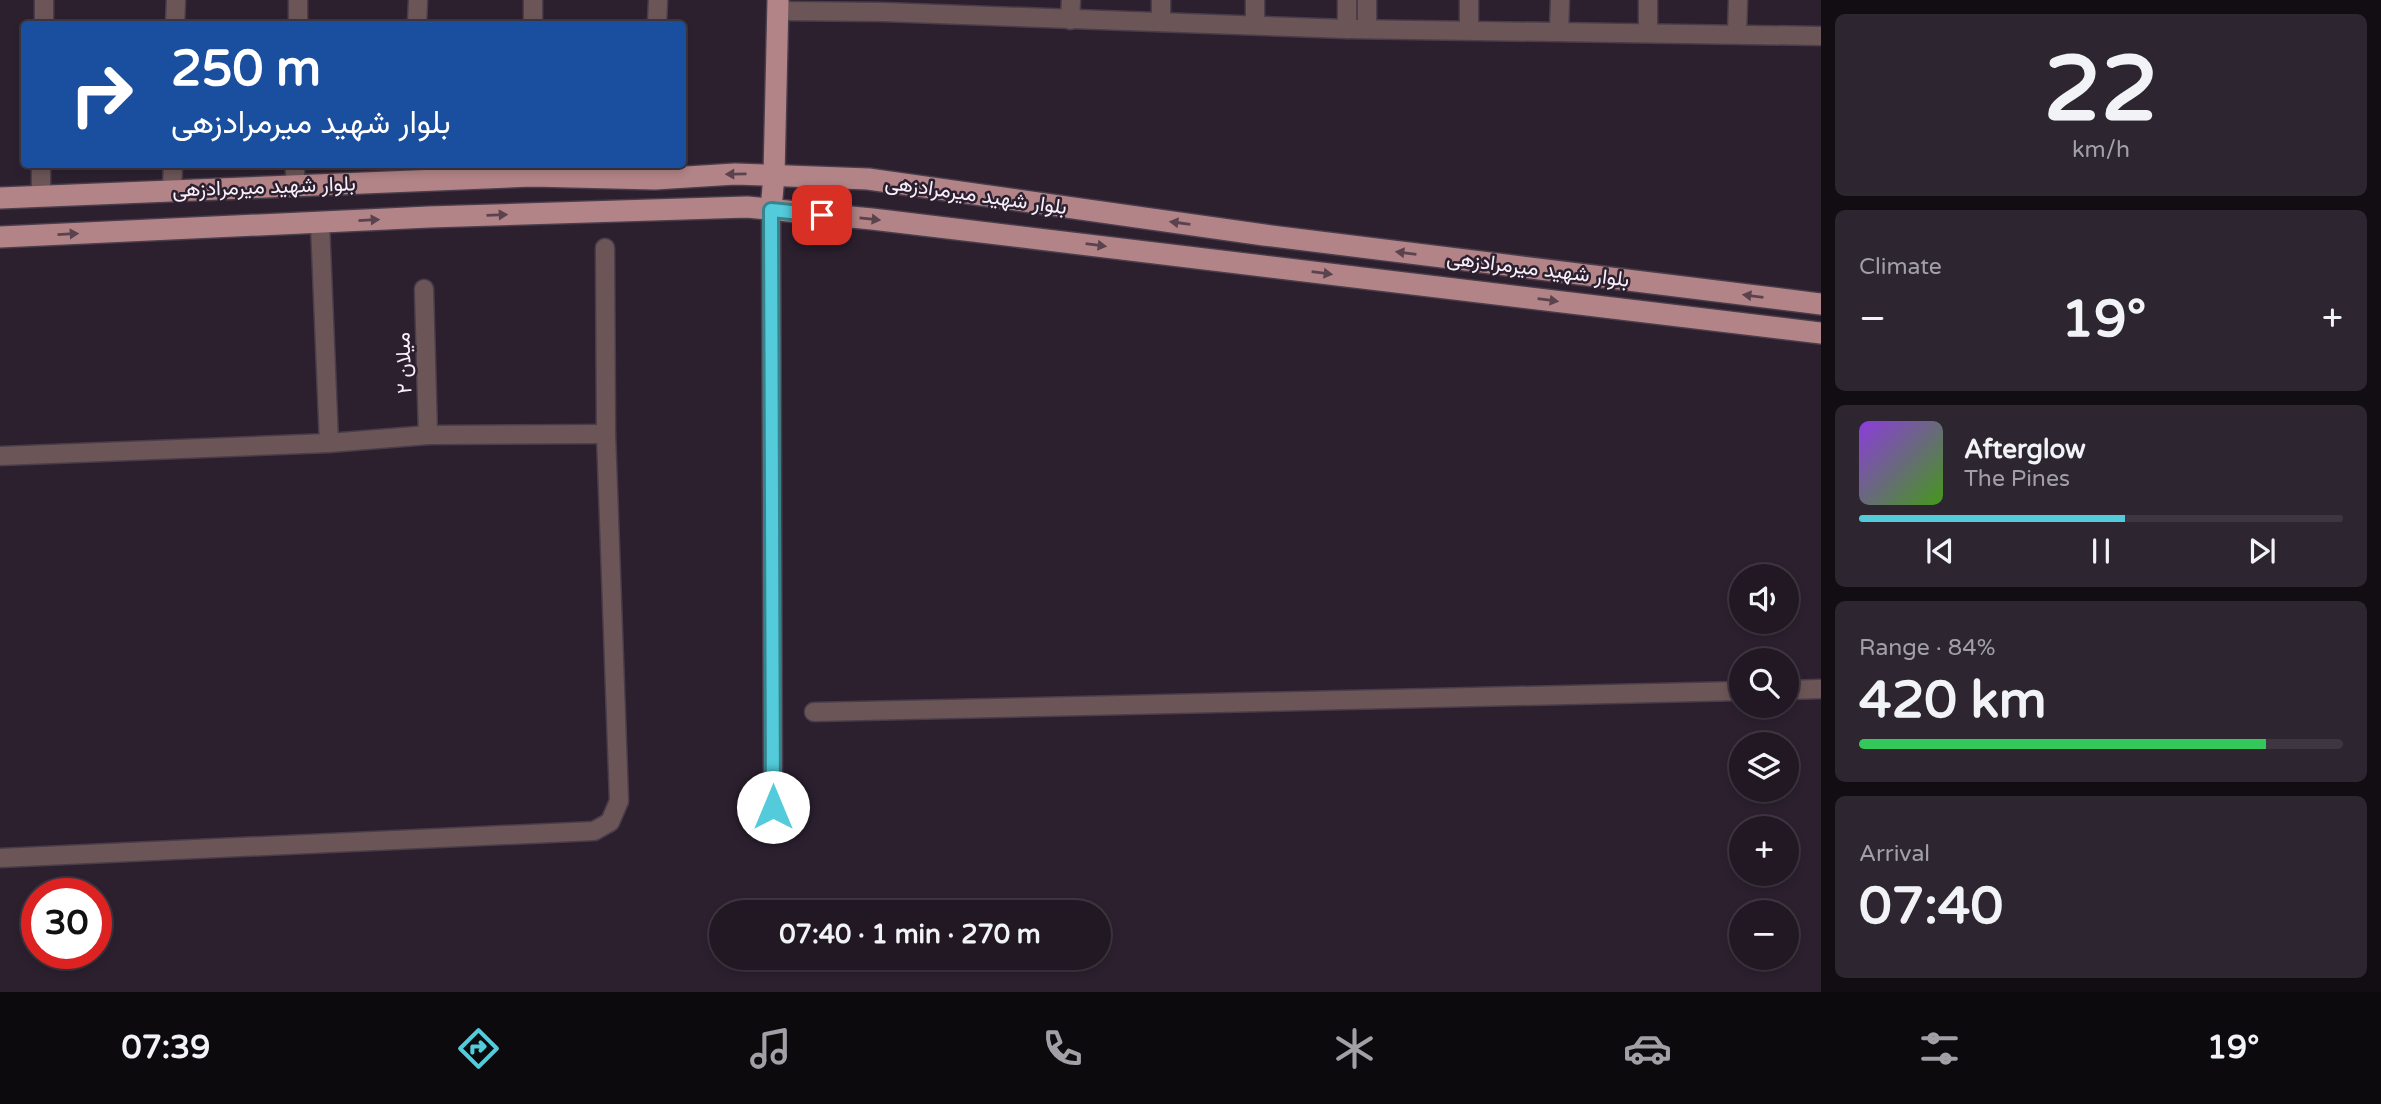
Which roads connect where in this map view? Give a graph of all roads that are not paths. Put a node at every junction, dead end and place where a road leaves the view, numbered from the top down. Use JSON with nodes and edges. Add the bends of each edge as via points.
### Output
{"nodes":[{"id":1,"x":44,"y":0,"type":"edge"},
{"id":2,"x":176,"y":0,"type":"edge"},
{"id":3,"x":298,"y":0,"type":"edge"},
{"id":4,"x":418,"y":0,"type":"edge"},
{"id":5,"x":533,"y":0,"type":"edge"},
{"id":6,"x":657,"y":0,"type":"edge"},
{"id":7,"x":1071,"y":0,"type":"edge"},
{"id":8,"x":1161,"y":0,"type":"edge"},
{"id":9,"x":1255,"y":0,"type":"edge"},
{"id":10,"x":1347,"y":0,"type":"edge"},
{"id":11,"x":1367,"y":0,"type":"edge"},
{"id":12,"x":1469,"y":0,"type":"edge"},
{"id":13,"x":1560,"y":0,"type":"edge"},
{"id":14,"x":1648,"y":0,"type":"edge"},
{"id":15,"x":1738,"y":0,"type":"edge"},
{"id":16,"x":778,"y":5,"type":"edge"},
{"id":17,"x":883,"y":6,"type":"edge"},
{"id":18,"x":977,"y":8,"type":"edge"},
{"id":19,"x":1070,"y":20,"type":"junction"},
{"id":20,"x":44,"y":21,"type":"edge"},
{"id":21,"x":175,"y":21,"type":"edge"},
{"id":22,"x":298,"y":21,"type":"edge"},
{"id":23,"x":417,"y":21,"type":"edge"},
{"id":24,"x":533,"y":21,"type":"edge"},
{"id":25,"x":657,"y":21,"type":"edge"},
{"id":26,"x":1161,"y":22,"type":"junction"},
{"id":27,"x":1255,"y":25,"type":"junction"},
{"id":28,"x":1367,"y":28,"type":"junction"},
{"id":29,"x":1347,"y":29,"type":"junction"},
{"id":30,"x":1469,"y":29,"type":"junction"},
{"id":31,"x":1559,"y":31,"type":"junction"},
{"id":32,"x":1648,"y":33,"type":"junction"},
{"id":33,"x":1737,"y":34,"type":"junction"},
{"id":34,"x":1821,"y":36,"type":"edge"},
{"id":35,"x":41,"y":168,"type":"edge"},
{"id":36,"x":173,"y":168,"type":"edge"},
{"id":37,"x":295,"y":168,"type":"edge"},
{"id":38,"x":533,"y":170,"type":"edge"},
{"id":39,"x":655,"y":172,"type":"edge"},
{"id":40,"x":414,"y":173,"type":"edge"},
{"id":41,"x":774,"y":175,"type":"junction"},
{"id":42,"x":295,"y":186,"type":"junction"},
{"id":43,"x":172,"y":191,"type":"junction"},
{"id":44,"x":41,"y":197,"type":"junction"},
{"id":45,"x":0,"y":198,"type":"edge"},
{"id":46,"x":771,"y":210,"type":"junction"},
{"id":47,"x":320,"y":223,"type":"junction"},
{"id":48,"x":0,"y":237,"type":"edge"},
{"id":49,"x":605,"y":248,"type":"dead end"},
{"id":50,"x":425,"y":289,"type":"dead end"},
{"id":51,"x":1821,"y":304,"type":"edge"},
{"id":52,"x":1821,"y":333,"type":"edge"},
{"id":53,"x":606,"y":434,"type":"junction"},
{"id":54,"x":428,"y":435,"type":"junction"},
{"id":55,"x":329,"y":443,"type":"junction"},
{"id":56,"x":0,"y":456,"type":"edge"},
{"id":57,"x":1821,"y":689,"type":"edge"},
{"id":58,"x":1799,"y":690,"type":"edge"},
{"id":59,"x":1729,"y":691,"type":"edge"},
{"id":60,"x":814,"y":712,"type":"dead end"},
{"id":61,"x":773,"y":807,"type":"dead end"},
{"id":62,"x":0,"y":858,"type":"edge"}],
"edges":[{"from":1,"to":20,"type":"street"},
{"from":2,"to":21,"type":"street"},
{"from":3,"to":22,"type":"street"},
{"from":4,"to":23,"type":"street"},
{"from":5,"to":24,"type":"street"},
{"from":6,"to":25,"type":"street"},
{"from":7,"to":19,"type":"street"},
{"from":8,"to":26,"type":"street"},
{"from":9,"to":27,"type":"street"},
{"from":10,"to":29,"type":"street"},
{"from":11,"to":28,"type":"street"},
{"from":12,"to":30,"type":"street"},
{"from":13,"to":31,"type":"street"},
{"from":14,"to":32,"type":"street"},
{"from":15,"to":33,"type":"street"},
{"from":16,"to":17,"type":"street"},
{"from":16,"to":41,"type":"main road"},
{"from":17,"to":18,"type":"street"},
{"from":18,"to":19,"type":"street"},
{"from":19,"to":26,"type":"street"},
{"from":26,"to":27,"type":"street"},
{"from":27,"to":29,"type":"street"},
{"from":28,"to":29,"type":"street"},
{"from":28,"to":30,"type":"street"},
{"from":30,"to":31,"type":"street"},
{"from":31,"to":32,"type":"street"},
{"from":32,"to":33,"type":"street"},
{"from":33,"to":34,"type":"street"},
{"from":35,"to":44,"type":"street"},
{"from":36,"to":43,"type":"street"},
{"from":37,"to":42,"type":"street"},
{"from":38,"to":39,"type":"main road","name":"بلوار شهید میرمرادزهی"},
{"from":38,"to":40,"type":"main road","name":"بلوار شهید میرمرادزهی"},
{"from":41,"to":39,"type":"main road","name":"بلوار شهید میرمرادزهی","one_way":true},
{"from":40,"to":42,"type":"main road","name":"بلوار شهید میرمرادزهی"},
{"from":41,"to":46,"type":"main road"},
{"from":51,"to":41,"type":"main road","name":"بلوار شهید میرمرادزهی","one_way":true,"via":[[1265,235],[868,179]]},
{"from":42,"to":43,"type":"main road","name":"بلوار شهید میرمرادزهی"},
{"from":43,"to":44,"type":"main road","name":"بلوار شهید میرمرادزهی"},
{"from":44,"to":45,"type":"main road","name":"بلوار شهید میرمرادزهی"},
{"from":47,"to":46,"type":"main road","name":"بلوار شهید میرمرادزهی","one_way":true},
{"from":46,"to":52,"type":"main road","name":"بلوار شهید میرمرادزهی","one_way":true},
{"from":46,"to":61,"type":"street"},
{"from":48,"to":47,"type":"main road","name":"بلوار شهید میرمرادزهی","one_way":true},
{"from":47,"to":55,"type":"street"},
{"from":49,"to":53,"type":"street"},
{"from":50,"to":54,"type":"street","name":"میلان ۲"},
{"from":53,"to":54,"type":"street"},
{"from":53,"to":62,"type":"street","via":[[620,801],[610,822],[594,831]]},
{"from":54,"to":55,"type":"street"},
{"from":55,"to":56,"type":"street"},
{"from":57,"to":58,"type":"street"},
{"from":59,"to":60,"type":"street"}]}
